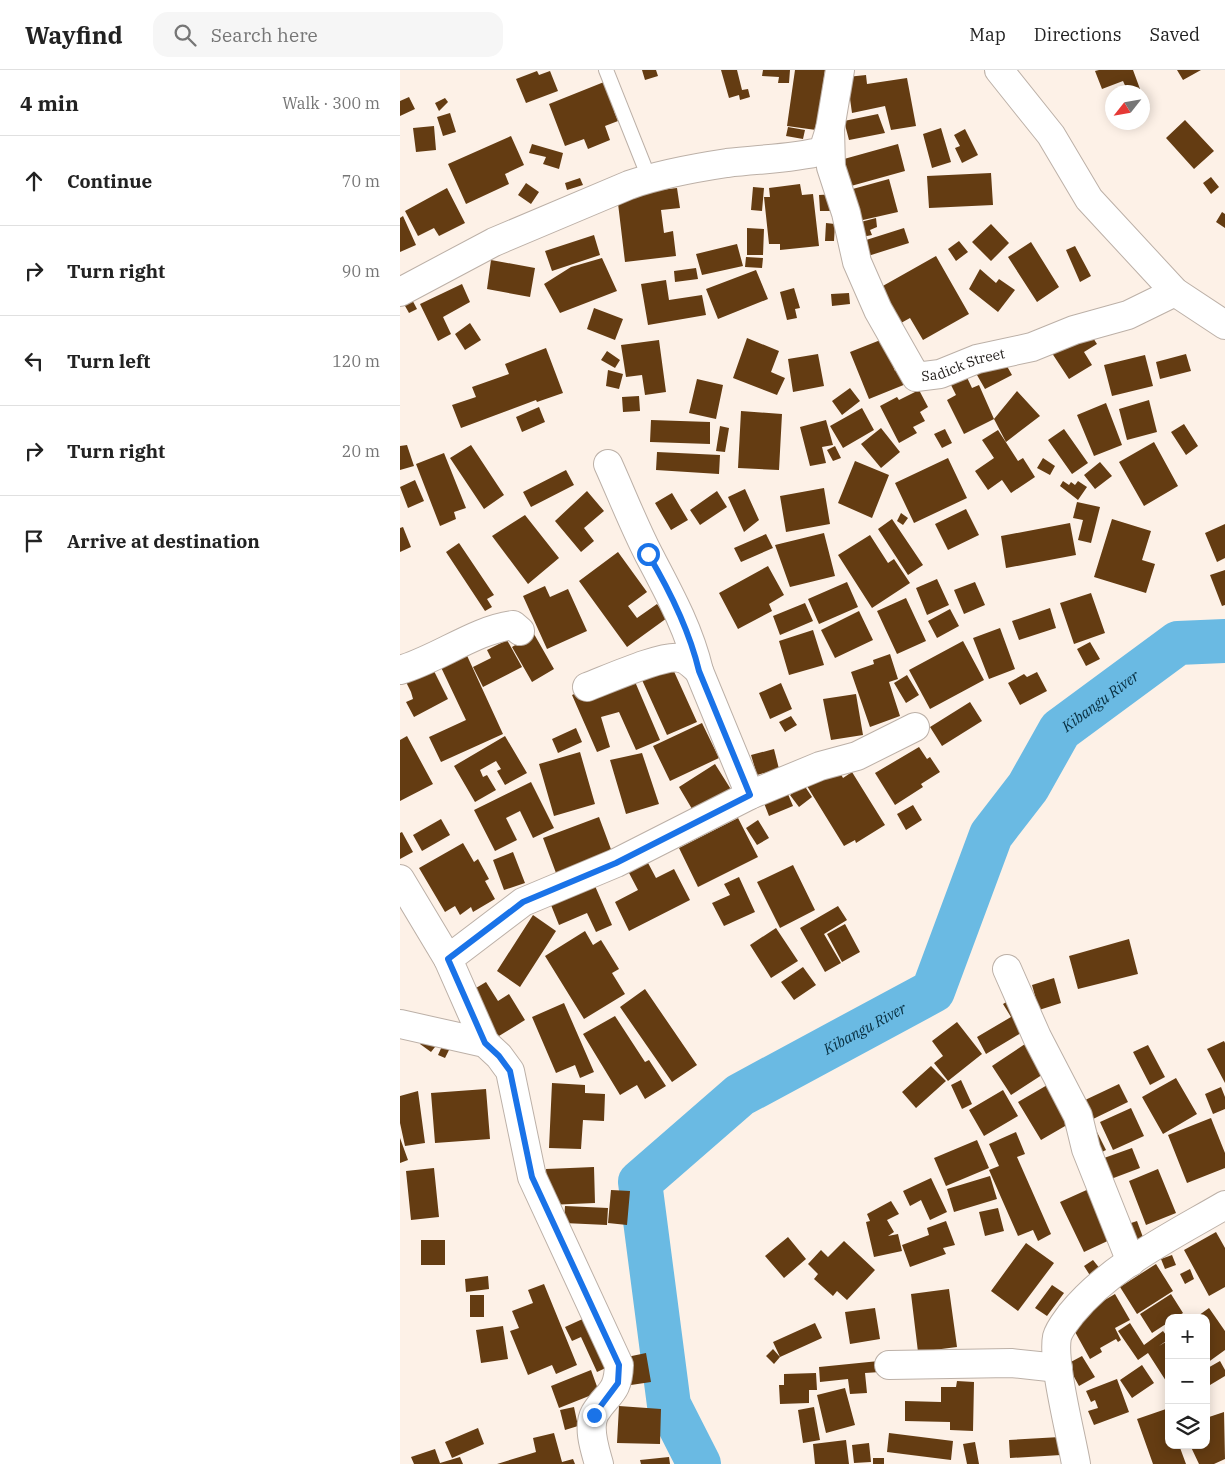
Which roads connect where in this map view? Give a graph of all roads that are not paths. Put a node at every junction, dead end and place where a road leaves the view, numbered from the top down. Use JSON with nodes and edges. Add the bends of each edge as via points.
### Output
{"nodes":[{"id":1,"x":606,"y":70,"type":"edge"},
{"id":2,"x":840,"y":70,"type":"edge"},
{"id":3,"x":998,"y":70,"type":"edge"},
{"id":4,"x":830,"y":129,"type":"junction"},
{"id":5,"x":803,"y":156,"type":"junction"},
{"id":6,"x":831,"y":167,"type":"junction"},
{"id":7,"x":649,"y":178,"type":"junction"},
{"id":8,"x":400,"y":292,"type":"edge"},
{"id":9,"x":1175,"y":292,"type":"junction"},
{"id":10,"x":1225,"y":325,"type":"edge"},
{"id":11,"x":608,"y":464,"type":"dead end"},
{"id":12,"x":520,"y":631,"type":"dead end"},
{"id":13,"x":400,"y":670,"type":"edge"},
{"id":14,"x":699,"y":671,"type":"junction"},
{"id":15,"x":587,"y":686,"type":"dead end"},
{"id":16,"x":915,"y":727,"type":"dead end"},
{"id":17,"x":750,"y":795,"type":"junction"},
{"id":18,"x":400,"y":879,"type":"edge"},
{"id":19,"x":448,"y":959,"type":"junction"},
{"id":20,"x":1007,"y":969,"type":"dead end"},
{"id":21,"x":400,"y":1024,"type":"edge"},
{"id":22,"x":485,"y":1043,"type":"junction"},
{"id":23,"x":1225,"y":1205,"type":"edge"},
{"id":24,"x":1131,"y":1262,"type":"junction"},
{"id":25,"x":889,"y":1365,"type":"dead end"},
{"id":26,"x":1058,"y":1368,"type":"junction"},
{"id":27,"x":599,"y":1464,"type":"edge"},
{"id":28,"x":1076,"y":1464,"type":"edge"}],
"edges":[{"from":1,"to":7,"type":"lane"},
{"from":2,"to":4,"type":"street"},
{"from":3,"to":9,"type":"street","via":[[1052,135],[1090,199]]},
{"from":4,"to":5,"type":"street","via":[[823,151]]},
{"from":4,"to":6,"type":"street","name":"Sadick Street"},
{"from":5,"to":6,"type":"street"},
{"from":5,"to":7,"type":"street","via":[[726,163]]},
{"from":6,"to":9,"type":"street","name":"Sadick Street","via":[[857,262],[878,310],[916,377],[940,374],[976,359],[1032,347],[1074,330],[1128,315]]},
{"from":7,"to":8,"type":"street","via":[[595,197],[494,242]]},
{"from":9,"to":10,"type":"street"},
{"from":11,"to":14,"type":"street","via":[[648,554],[672,594]]},
{"from":12,"to":13,"type":"street","via":[[513,625],[498,627],[421,664]]},
{"from":14,"to":15,"type":"street","via":[[679,657],[659,660]]},
{"from":14,"to":17,"type":"street"},
{"from":16,"to":17,"type":"street","via":[[857,756],[820,766]]},
{"from":17,"to":19,"type":"street","via":[[616,863],[523,902]]},
{"from":18,"to":19,"type":"street"},
{"from":19,"to":22,"type":"street"},
{"from":20,"to":24,"type":"street","via":[[1037,1037],[1078,1116],[1086,1149]]},
{"from":21,"to":22,"type":"street"},
{"from":22,"to":27,"type":"street","via":[[510,1071],[532,1177],[619,1365],[618,1383],[594,1415],[592,1433]]},
{"from":23,"to":24,"type":"street"},
{"from":24,"to":26,"type":"street","via":[[1084,1298],[1063,1325],[1057,1336]]},
{"from":25,"to":26,"type":"street","via":[[1011,1363]]},
{"from":26,"to":28,"type":"street"}]}
